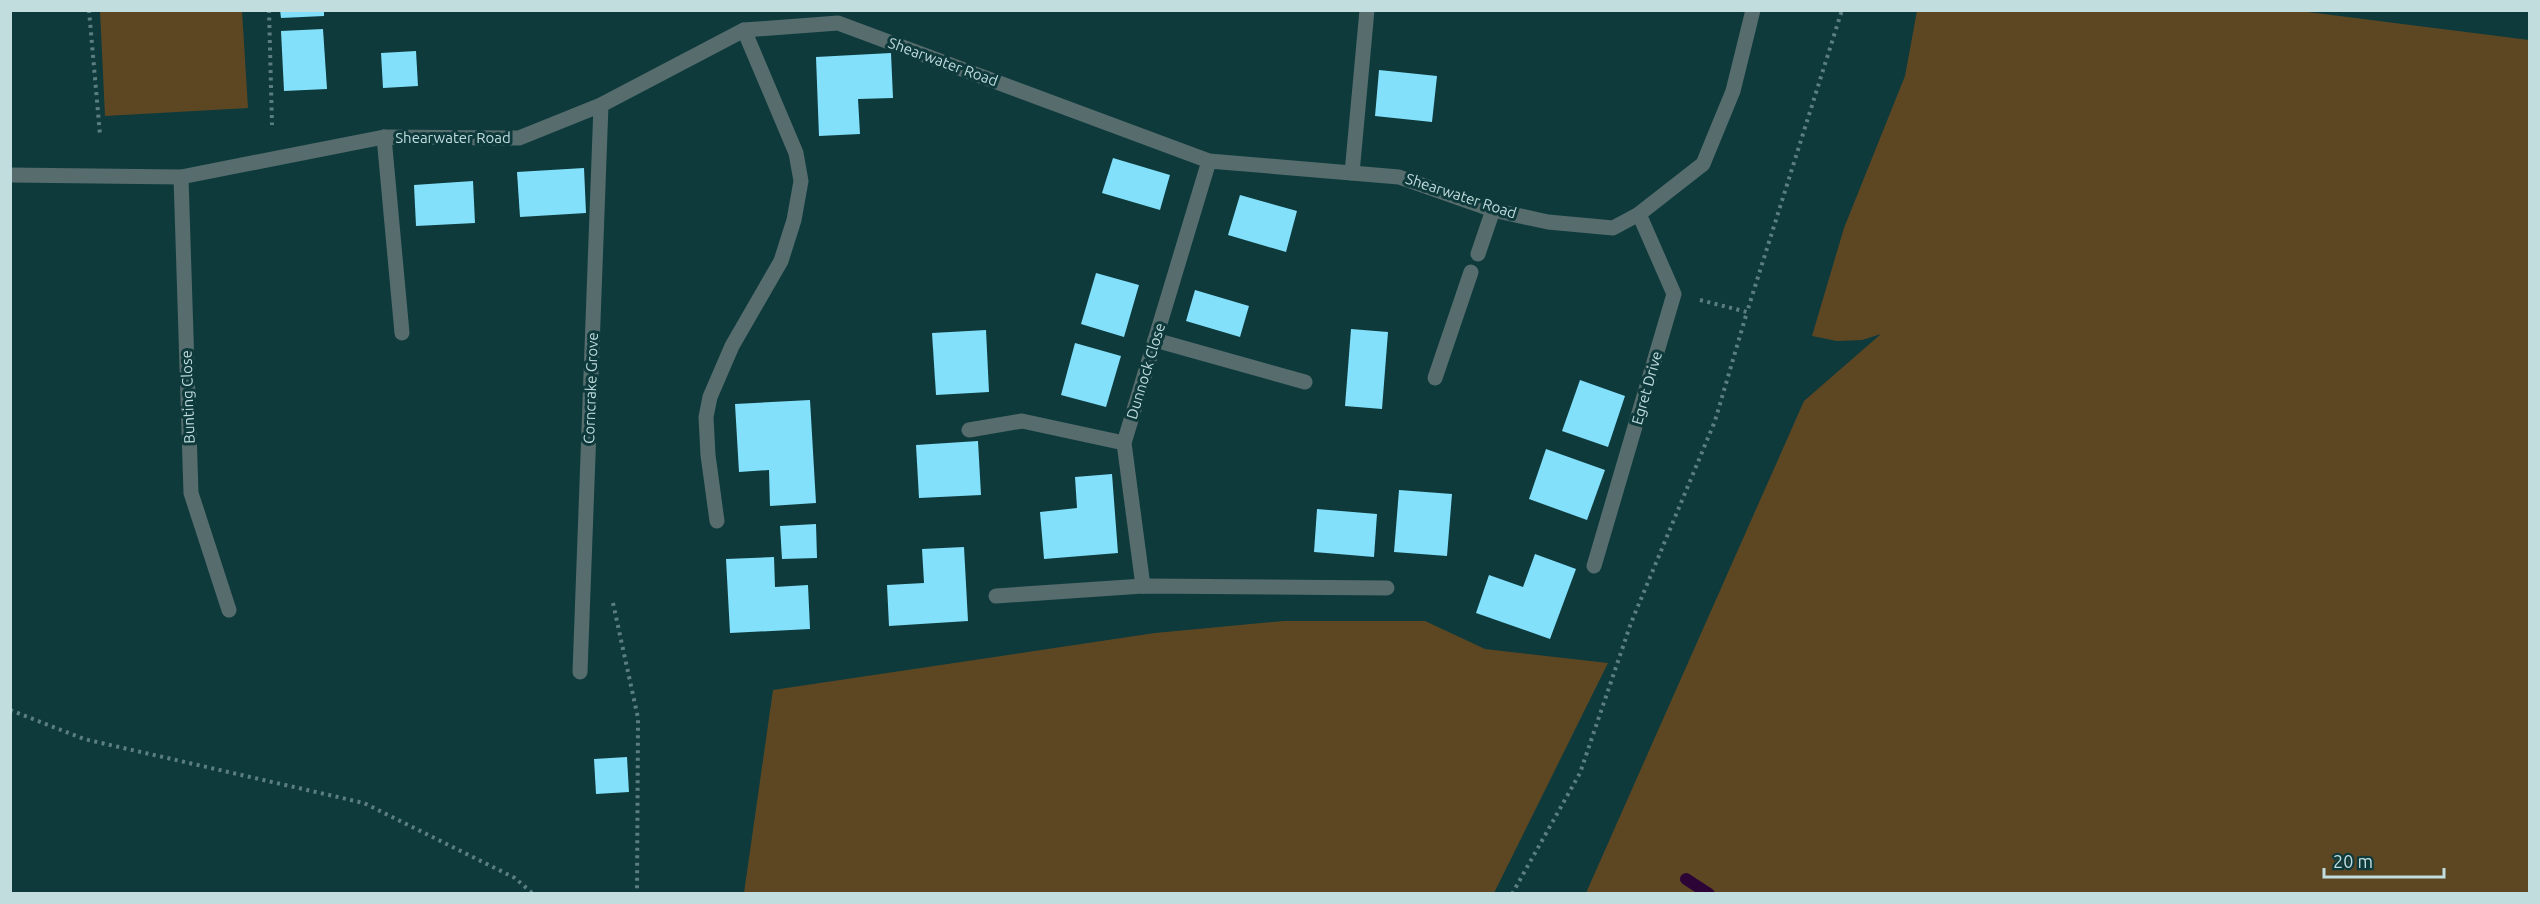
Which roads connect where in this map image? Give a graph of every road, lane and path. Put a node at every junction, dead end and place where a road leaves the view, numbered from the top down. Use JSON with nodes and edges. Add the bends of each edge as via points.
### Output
{"nodes":[{"id":1,"x":89,"y":10,"type":"edge"},
{"id":2,"x":269,"y":10,"type":"edge"},
{"id":3,"x":1367,"y":10,"type":"edge"},
{"id":4,"x":1753,"y":10,"type":"edge"},
{"id":5,"x":1842,"y":10,"type":"edge"},
{"id":6,"x":744,"y":30,"type":"junction"},
{"id":7,"x":601,"y":105,"type":"junction"},
{"id":8,"x":272,"y":125,"type":"dead end"},
{"id":9,"x":100,"y":135,"type":"dead end"},
{"id":10,"x":384,"y":137,"type":"junction"},
{"id":11,"x":1209,"y":161,"type":"junction"},
{"id":12,"x":1352,"y":172,"type":"junction"},
{"id":13,"x":10,"y":175,"type":"edge"},
{"id":14,"x":181,"y":177,"type":"junction"},
{"id":15,"x":1493,"y":210,"type":"junction"},
{"id":16,"x":1639,"y":214,"type":"junction"},
{"id":17,"x":1478,"y":254,"type":"dead end"},
{"id":18,"x":1471,"y":272,"type":"dead end"},
{"id":19,"x":1674,"y":294,"type":"junction"},
{"id":20,"x":1747,"y":312,"type":"junction"},
{"id":21,"x":402,"y":333,"type":"dead end"},
{"id":22,"x":1155,"y":340,"type":"junction"},
{"id":23,"x":1435,"y":378,"type":"dead end"},
{"id":24,"x":1305,"y":382,"type":"dead end"},
{"id":25,"x":969,"y":430,"type":"dead end"},
{"id":26,"x":1124,"y":443,"type":"junction"},
{"id":27,"x":717,"y":521,"type":"dead end"},
{"id":28,"x":1594,"y":566,"type":"dead end"},
{"id":29,"x":1143,"y":586,"type":"junction"},
{"id":30,"x":1387,"y":588,"type":"dead end"},
{"id":31,"x":996,"y":596,"type":"dead end"},
{"id":32,"x":612,"y":601,"type":"dead end"},
{"id":33,"x":229,"y":610,"type":"dead end"},
{"id":34,"x":580,"y":672,"type":"dead end"},
{"id":35,"x":10,"y":710,"type":"edge"},
{"id":36,"x":532,"y":894,"type":"edge"},
{"id":37,"x":637,"y":894,"type":"edge"},
{"id":38,"x":1512,"y":894,"type":"edge"}],
"edges":[{"from":1,"to":9,"type":"path"},
{"from":2,"to":8,"type":"path"},
{"from":3,"to":12,"type":"street"},
{"from":4,"to":16,"type":"street","name":"Shearwater Road","via":[[1733,91],[1703,164]]},
{"from":5,"to":20,"type":"path"},
{"from":6,"to":7,"type":"street","name":"Shearwater Road"},
{"from":6,"to":11,"type":"street","name":"Shearwater Road","via":[[838,23]]},
{"from":6,"to":27,"type":"street","via":[[795,153],[801,181],[781,261],[732,346],[710,397],[706,417],[708,455]]},
{"from":7,"to":10,"type":"street","name":"Shearwater Road","via":[[519,138]]},
{"from":7,"to":34,"type":"street","name":"Corncrake Grove"},
{"from":10,"to":14,"type":"street","name":"Shearwater Road"},
{"from":10,"to":21,"type":"street"},
{"from":11,"to":12,"type":"street","name":"Shearwater Road"},
{"from":11,"to":22,"type":"street","name":"Dunnock Close"},
{"from":12,"to":15,"type":"street","name":"Shearwater Road","via":[[1399,177]]},
{"from":13,"to":14,"type":"street","name":"Shearwater Road"},
{"from":14,"to":33,"type":"street","name":"Bunting Close","via":[[191,493]]},
{"from":15,"to":16,"type":"street","name":"Shearwater Road","via":[[1548,222],[1613,228]]},
{"from":15,"to":17,"type":"street"},
{"from":16,"to":19,"type":"street"},
{"from":18,"to":23,"type":"street"},
{"from":19,"to":20,"type":"path"},
{"from":19,"to":28,"type":"street","name":"Egret Drive"},
{"from":20,"to":38,"type":"path","via":[[1716,421],[1631,623],[1580,773]]},
{"from":22,"to":24,"type":"street"},
{"from":22,"to":26,"type":"street","name":"Dunnock Close"},
{"from":25,"to":26,"type":"street","via":[[1022,421]]},
{"from":26,"to":29,"type":"street","name":"Dunnock Close"},
{"from":29,"to":30,"type":"street"},
{"from":29,"to":31,"type":"street"},
{"from":32,"to":37,"type":"path","via":[[638,718]]},
{"from":35,"to":36,"type":"path","via":[[84,739],[364,803],[515,878]]}]}
